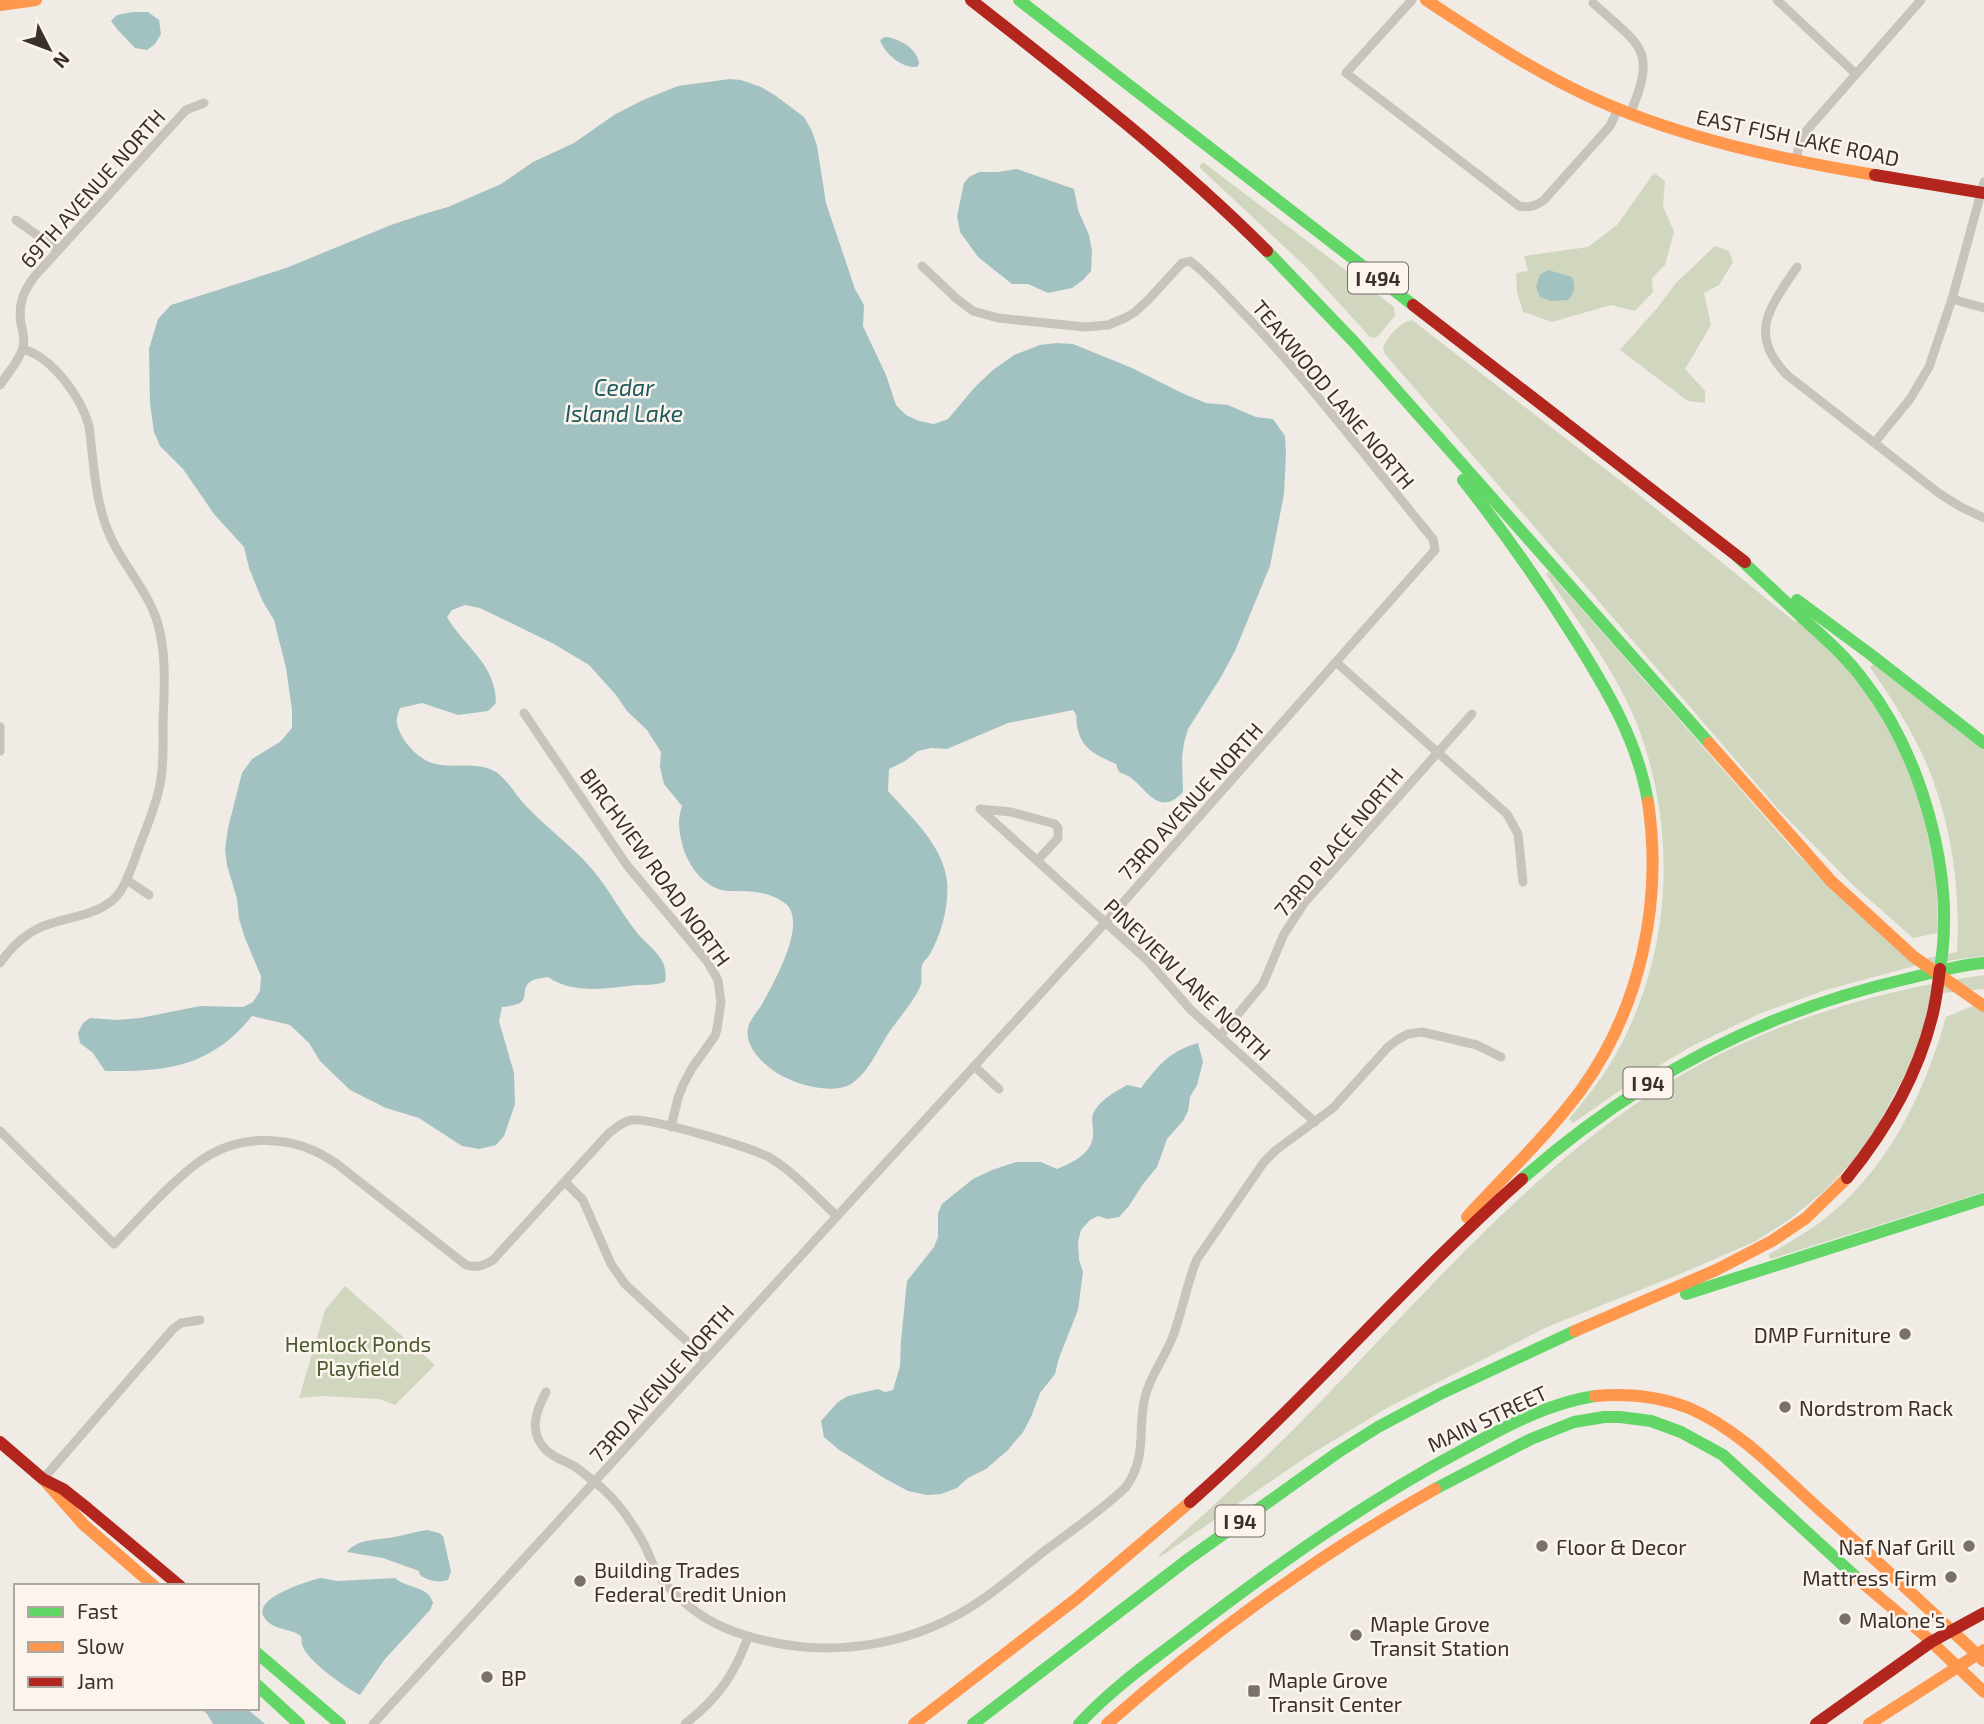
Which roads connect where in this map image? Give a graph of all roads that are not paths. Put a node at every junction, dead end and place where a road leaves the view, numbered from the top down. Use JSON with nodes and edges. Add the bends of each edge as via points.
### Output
{"nodes":[{"id":1,"x":36,"y":0,"type":"edge"},
{"id":2,"x":971,"y":0,"type":"edge"},
{"id":3,"x":1019,"y":0,"type":"edge"},
{"id":4,"x":1412,"y":0,"type":"edge"},
{"id":5,"x":1426,"y":0,"type":"edge"},
{"id":6,"x":1777,"y":0,"type":"edge"},
{"id":7,"x":1921,"y":0,"type":"edge"},
{"id":8,"x":1593,"y":2,"type":"dead end"},
{"id":9,"x":0,"y":5,"type":"edge"},
{"id":10,"x":1856,"y":74,"type":"junction"},
{"id":11,"x":204,"y":103,"type":"dead end"},
{"id":12,"x":1624,"y":112,"type":"junction"},
{"id":13,"x":1796,"y":160,"type":"junction"},
{"id":14,"x":1983,"y":189,"type":"edge"},
{"id":15,"x":16,"y":220,"type":"dead end"},
{"id":16,"x":58,"y":250,"type":"junction"},
{"id":17,"x":922,"y":266,"type":"dead end"},
{"id":18,"x":1797,"y":267,"type":"dead end"},
{"id":19,"x":1952,"y":299,"type":"junction"},
{"id":20,"x":1984,"y":309,"type":"edge"},
{"id":21,"x":23,"y":349,"type":"junction"},
{"id":22,"x":0,"y":386,"type":"edge"},
{"id":23,"x":1404,"y":399,"type":"junction"},
{"id":24,"x":1875,"y":442,"type":"junction"},
{"id":25,"x":1984,"y":518,"type":"edge"},
{"id":26,"x":1738,"y":557,"type":"junction"},
{"id":27,"x":1430,"y":558,"type":"joint"},
{"id":28,"x":1337,"y":663,"type":"junction"},
{"id":29,"x":524,"y":713,"type":"dead end"},
{"id":30,"x":1472,"y":714,"type":"dead end"},
{"id":31,"x":0,"y":727,"type":"edge"},
{"id":32,"x":1984,"y":743,"type":"edge"},
{"id":33,"x":0,"y":751,"type":"edge"},
{"id":34,"x":1438,"y":752,"type":"junction"},
{"id":35,"x":1037,"y":861,"type":"junction"},
{"id":36,"x":127,"y":880,"type":"junction"},
{"id":37,"x":1523,"y":882,"type":"dead end"},
{"id":38,"x":149,"y":895,"type":"dead end"},
{"id":39,"x":1105,"y":923,"type":"junction"},
{"id":40,"x":0,"y":963,"type":"edge"},
{"id":41,"x":1984,"y":963,"type":"edge"},
{"id":42,"x":1984,"y":1006,"type":"edge"},
{"id":43,"x":1220,"y":1036,"type":"junction"},
{"id":44,"x":1501,"y":1057,"type":"dead end"},
{"id":45,"x":974,"y":1066,"type":"junction"},
{"id":46,"x":999,"y":1089,"type":"dead end"},
{"id":47,"x":1315,"y":1122,"type":"junction"},
{"id":48,"x":671,"y":1127,"type":"junction"},
{"id":49,"x":0,"y":1131,"type":"edge"},
{"id":50,"x":565,"y":1182,"type":"junction"},
{"id":51,"x":1984,"y":1199,"type":"edge"},
{"id":52,"x":836,"y":1216,"type":"junction"},
{"id":53,"x":1377,"y":1318,"type":"junction"},
{"id":54,"x":200,"y":1320,"type":"dead end"},
{"id":55,"x":1530,"y":1352,"type":"junction"},
{"id":56,"x":706,"y":1359,"type":"junction"},
{"id":57,"x":546,"y":1392,"type":"dead end"},
{"id":58,"x":0,"y":1442,"type":"edge"},
{"id":59,"x":43,"y":1479,"type":"junction"},
{"id":60,"x":594,"y":1482,"type":"junction"},
{"id":61,"x":152,"y":1584,"type":"edge"},
{"id":62,"x":178,"y":1584,"type":"edge"},
{"id":63,"x":1984,"y":1613,"type":"edge"},
{"id":64,"x":1954,"y":1630,"type":"junction"},
{"id":65,"x":748,"y":1637,"type":"junction"},
{"id":66,"x":1931,"y":1642,"type":"junction"},
{"id":67,"x":259,"y":1655,"type":"edge"},
{"id":68,"x":1982,"y":1655,"type":"edge"},
{"id":69,"x":1955,"y":1667,"type":"junction"},
{"id":70,"x":259,"y":1687,"type":"edge"},
{"id":71,"x":1984,"y":1692,"type":"edge"},
{"id":72,"x":299,"y":1724,"type":"edge"},
{"id":73,"x":340,"y":1724,"type":"edge"},
{"id":74,"x":373,"y":1724,"type":"edge"},
{"id":75,"x":685,"y":1724,"type":"edge"},
{"id":76,"x":914,"y":1724,"type":"edge"},
{"id":77,"x":973,"y":1724,"type":"edge"},
{"id":78,"x":1079,"y":1724,"type":"edge"},
{"id":79,"x":1107,"y":1724,"type":"edge"},
{"id":80,"x":1816,"y":1724,"type":"edge"},
{"id":81,"x":1869,"y":1724,"type":"edge"}],
"edges":[{"from":1,"to":9,"type":"main road"},
{"from":2,"to":23,"type":"main road","number":"I 494","via":[[1151,143],[1218,204],[1311,295]]},
{"from":3,"to":26,"type":"main road","number":"I 494"},
{"from":4,"to":12,"type":"street","via":[[1346,73],[1519,206],[1528,208],[1545,200]]},
{"from":5,"to":12,"type":"main road","name":"EAST FISH LAKE ROAD","via":[[1525,63]]},
{"from":6,"to":10,"type":"street"},
{"from":7,"to":10,"type":"street"},
{"from":8,"to":12,"type":"street","via":[[1634,40],[1644,56],[1643,78]]},
{"from":10,"to":13,"type":"street","via":[[1802,137]]},
{"from":11,"to":16,"type":"street","name":"69TH AVENUE NORTH","via":[[186,110]]},
{"from":12,"to":13,"type":"main road","name":"EAST FISH LAKE ROAD","via":[[1723,144]]},
{"from":13,"to":14,"type":"main road","name":"EAST FISH LAKE ROAD"},
{"from":14,"to":19,"type":"street"},
{"from":15,"to":16,"type":"street"},
{"from":16,"to":21,"type":"street","name":"69TH AVENUE NORTH","via":[[23,295],[19,314]]},
{"from":17,"to":27,"type":"street","name":"TEAKWOOD LANE NORTH","via":[[973,311],[1085,327],[1125,318],[1182,263],[1190,261],[1275,347],[1374,465],[1433,539],[1435,550]]},
{"from":18,"to":24,"type":"street","via":[[1768,313],[1769,353],[1787,375]]},
{"from":19,"to":20,"type":"street"},
{"from":19,"to":24,"type":"street","via":[[1929,367]]},
{"from":21,"to":22,"type":"street"},
{"from":21,"to":36,"type":"street","via":[[50,364],[85,413],[104,520],[148,599],[163,645],[162,777]]},
{"from":23,"to":42,"type":"main road","via":[[1831,881],[1926,967]]},
{"from":23,"to":53,"type":"main road","via":[[1529,568],[1615,704],[1642,773],[1653,878],[1634,987],[1617,1031],[1595,1069],[1567,1107]]},
{"from":24,"to":25,"type":"street","via":[[1940,494]]},
{"from":26,"to":32,"type":"main road"},
{"from":26,"to":55,"type":"main road","via":[[1865,682],[1912,765],[1932,822],[1941,875],[1944,944],[1928,1036],[1894,1113],[1870,1151],[1838,1188],[1794,1227],[1717,1270]]},
{"from":27,"to":28,"type":"street","name":"73RD AVENUE NORTH"},
{"from":28,"to":34,"type":"street"},
{"from":28,"to":39,"type":"street","name":"73RD AVENUE NORTH"},
{"from":29,"to":48,"type":"street","name":"BIRCHVIEW ROAD NORTH","via":[[626,864],[718,980],[717,1029],[683,1085]]},
{"from":30,"to":34,"type":"street","name":"73RD PLACE NORTH"},
{"from":31,"to":33,"type":"street"},
{"from":34,"to":37,"type":"street","via":[[1513,823]]},
{"from":34,"to":43,"type":"street","name":"73RD PLACE NORTH","via":[[1305,902],[1284,934],[1263,984]]},
{"from":35,"to":35,"type":"street","name":"PINEVIEW LANE NORTH","via":[[1058,838],[1055,824],[980,809]]},
{"from":35,"to":39,"type":"street","name":"PINEVIEW LANE NORTH"},
{"from":36,"to":38,"type":"street"},
{"from":36,"to":40,"type":"street","via":[[104,906],[38,929],[22,938]]},
{"from":39,"to":43,"type":"street","name":"PINEVIEW LANE NORTH"},
{"from":39,"to":45,"type":"street","name":"73RD AVENUE NORTH"},
{"from":41,"to":53,"type":"main road","number":"I 94","via":[[1862,988],[1798,1010],[1715,1045],[1653,1080],[1541,1162]]},
{"from":43,"to":47,"type":"street","name":"PINEVIEW LANE NORTH"},
{"from":44,"to":47,"type":"street","via":[[1477,1045],[1422,1032],[1408,1034],[1388,1047]]},
{"from":45,"to":46,"type":"street"},
{"from":45,"to":52,"type":"street","name":"73RD AVENUE NORTH"},
{"from":47,"to":65,"type":"street","via":[[1264,1162],[1197,1259],[1174,1334],[1145,1396],[1139,1462],[1116,1497],[979,1602],[942,1623],[878,1643],[843,1648],[812,1648]]},
{"from":48,"to":50,"type":"street","via":[[626,1121],[609,1133]]},
{"from":48,"to":52,"type":"street","via":[[768,1157]]},
{"from":49,"to":50,"type":"street","via":[[114,1244],[186,1172],[233,1145],[253,1141],[271,1140],[318,1152],[466,1265],[475,1267],[493,1260]]},
{"from":50,"to":56,"type":"street","via":[[583,1200],[611,1264],[625,1284]]},
{"from":51,"to":55,"type":"main road","number":"I 94","via":[[1706,1287]]},
{"from":52,"to":56,"type":"street","name":"73RD AVENUE NORTH"},
{"from":53,"to":76,"type":"main road","number":"I 94","via":[[1179,1513]]},
{"from":54,"to":59,"type":"street","via":[[173,1329]]},
{"from":55,"to":77,"type":"main road","number":"I 94","via":[[1418,1405],[1345,1447],[1163,1577]]},
{"from":56,"to":60,"type":"street","name":"73RD AVENUE NORTH"},
{"from":57,"to":60,"type":"street","via":[[535,1419],[540,1442]]},
{"from":58,"to":59,"type":"main road"},
{"from":59,"to":61,"type":"main road","via":[[78,1519]]},
{"from":59,"to":62,"type":"main road","via":[[63,1489]]},
{"from":60,"to":65,"type":"street","via":[[623,1511],[658,1574],[680,1599],[707,1619]]},
{"from":60,"to":74,"type":"street","name":"73RD AVENUE NORTH"},
{"from":63,"to":64,"type":"main road"},
{"from":64,"to":66,"type":"main road"},
{"from":64,"to":68,"type":"main road","name":"MAIN STREET"},
{"from":64,"to":78,"type":"main road","name":"MAIN STREET","via":[[1754,1450],[1719,1424],[1690,1408],[1646,1397],[1582,1398],[1520,1420],[1444,1459],[1324,1532],[1120,1684]]},
{"from":65,"to":75,"type":"street","via":[[726,1684]]},
{"from":66,"to":69,"type":"main road","name":"MAIN STREET"},
{"from":66,"to":79,"type":"main road","name":"MAIN STREET","via":[[1723,1455],[1665,1425],[1603,1417],[1561,1426],[1522,1443],[1378,1522],[1252,1608]]},
{"from":66,"to":80,"type":"main road"},
{"from":67,"to":73,"type":"main road"},
{"from":68,"to":69,"type":"main road"},
{"from":69,"to":71,"type":"main road","name":"MAIN STREET"},
{"from":69,"to":81,"type":"main road"},
{"from":70,"to":72,"type":"main road"}]}
